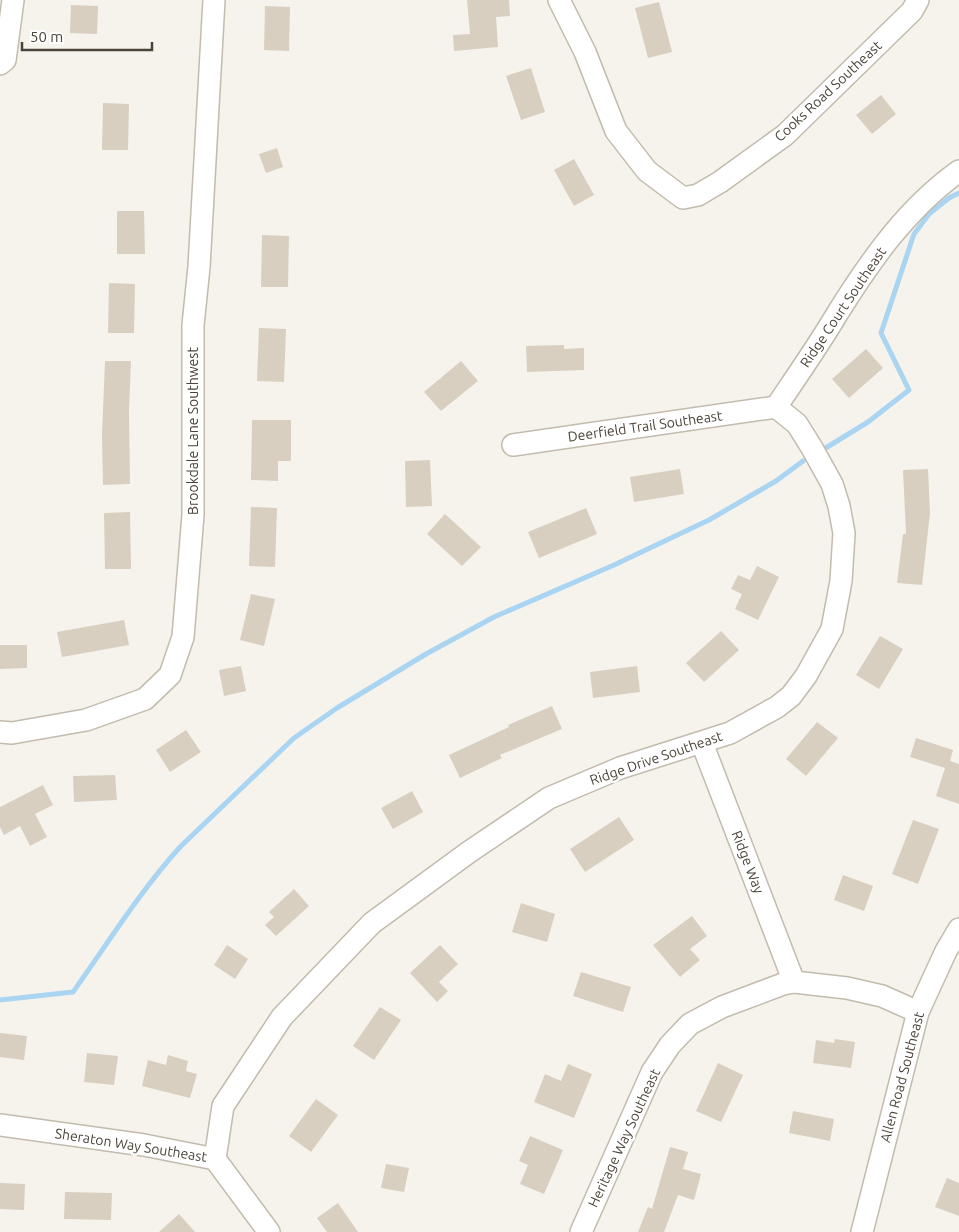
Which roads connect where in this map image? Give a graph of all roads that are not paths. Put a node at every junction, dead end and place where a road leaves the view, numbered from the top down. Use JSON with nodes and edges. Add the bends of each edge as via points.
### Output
{"nodes":[{"id":1,"x":13,"y":0,"type":"edge"},
{"id":2,"x":214,"y":0,"type":"edge"},
{"id":3,"x":559,"y":0,"type":"edge"},
{"id":4,"x":918,"y":0,"type":"edge"},
{"id":5,"x":0,"y":64,"type":"edge"},
{"id":6,"x":959,"y":171,"type":"edge"},
{"id":7,"x":776,"y":406,"type":"junction"},
{"id":8,"x":513,"y":445,"type":"dead end"},
{"id":9,"x":0,"y":732,"type":"edge"},
{"id":10,"x":702,"y":743,"type":"junction"},
{"id":11,"x":959,"y":929,"type":"edge"},
{"id":12,"x":794,"y":982,"type":"junction"},
{"id":13,"x":918,"y":1012,"type":"junction"},
{"id":14,"x":8,"y":1126,"type":"edge"},
{"id":15,"x":215,"y":1159,"type":"junction"},
{"id":16,"x":269,"y":1232,"type":"edge"},
{"id":17,"x":581,"y":1232,"type":"edge"},
{"id":18,"x":862,"y":1232,"type":"edge"}],
"edges":[{"from":1,"to":5,"type":"street","via":[[6,60]]},
{"from":2,"to":9,"type":"street","name":"Brookdale Lane Southwest","via":[[193,325],[193,514],[183,637],[170,675],[145,700],[86,720],[12,733]]},
{"from":3,"to":4,"type":"street","name":"Cooks Road Southeast","via":[[585,52],[616,131],[647,171],[683,198],[698,195],[720,182],[785,135],[912,11]]},
{"from":6,"to":7,"type":"street","name":"Ridge Court Southeast","via":[[932,192],[892,235],[854,286]]},
{"from":7,"to":8,"type":"street","name":"Deerfield Trail Southeast"},
{"from":7,"to":10,"type":"street","name":"Ridge Drive Southeast","via":[[797,424],[832,484],[839,506],[844,533],[841,581],[832,629],[791,696],[730,733]]},
{"from":10,"to":12,"type":"street","name":"Ridge Way"},
{"from":10,"to":15,"type":"street","name":"Ridge Drive Southeast","via":[[620,768],[549,798],[372,923],[282,1017],[223,1106]]},
{"from":11,"to":13,"type":"street","name":"Allen Road Southeast"},
{"from":12,"to":13,"type":"street","name":"Heritage Way Southeast","via":[[848,988],[882,996]]},
{"from":12,"to":17,"type":"street","name":"Heritage Way Southeast","via":[[722,1007],[690,1024],[670,1045],[652,1072]]},
{"from":13,"to":18,"type":"street","name":"Allen Road Southeast"},
{"from":14,"to":15,"type":"street","name":"Sheraton Way Southeast"},
{"from":15,"to":16,"type":"street","name":"Sheraton Way Southeast"}]}
